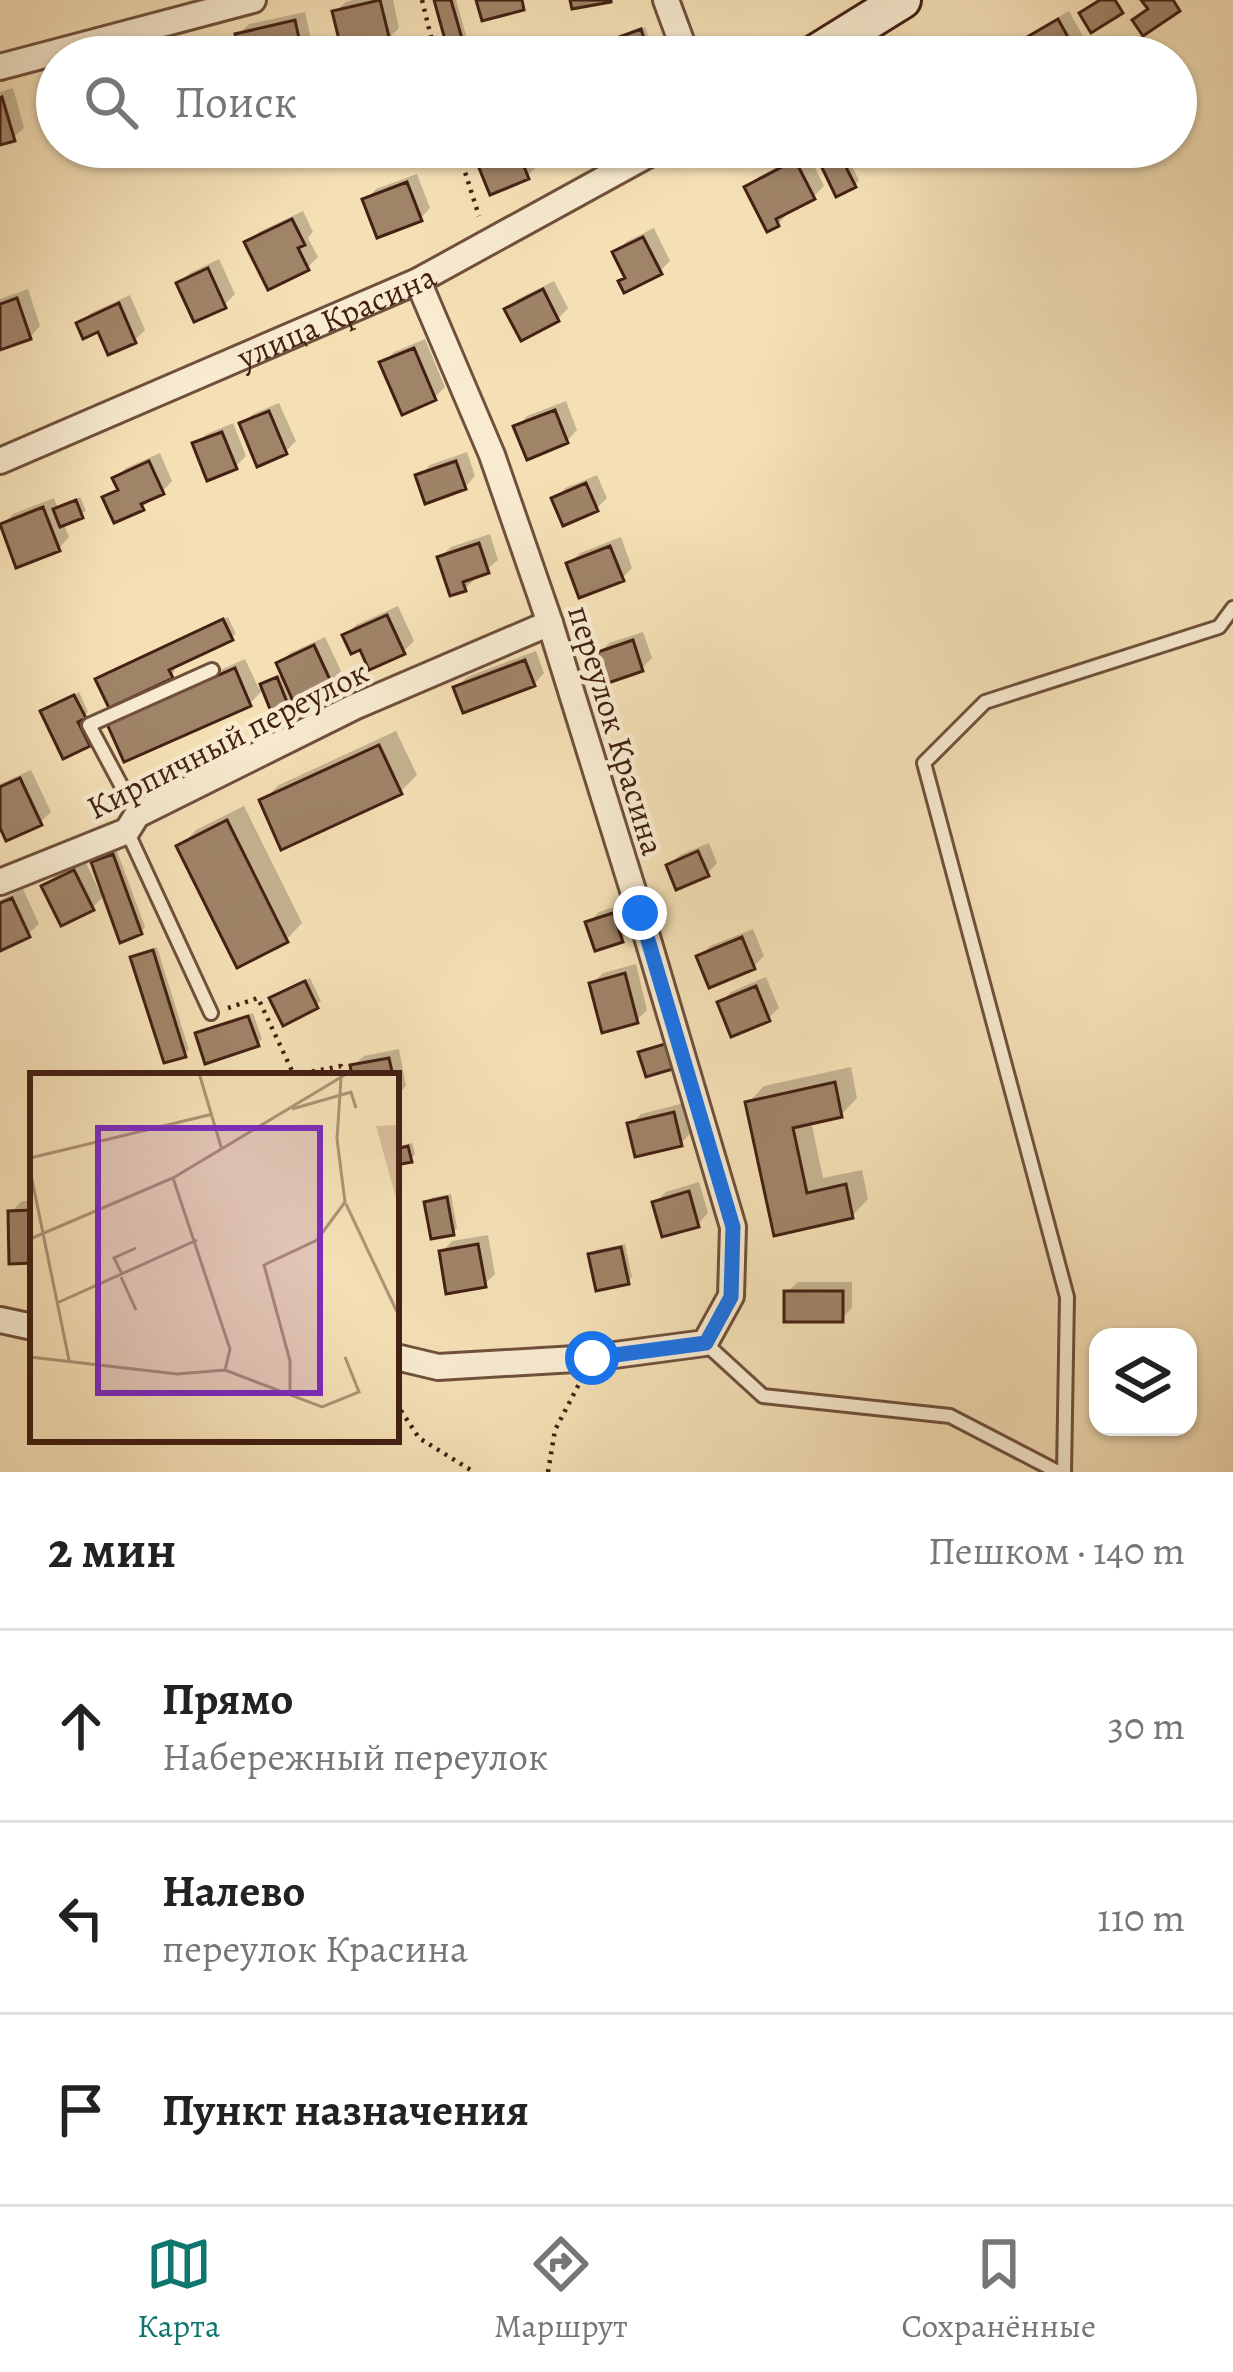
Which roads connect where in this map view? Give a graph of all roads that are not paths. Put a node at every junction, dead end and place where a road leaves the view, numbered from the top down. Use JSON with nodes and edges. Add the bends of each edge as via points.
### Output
{"nodes":[{"id":1,"x":253,"y":0,"type":"edge"},
{"id":2,"x":666,"y":0,"type":"edge"},
{"id":3,"x":902,"y":0,"type":"edge"},
{"id":4,"x":117,"y":36,"type":"edge"},
{"id":5,"x":679,"y":36,"type":"edge"},
{"id":6,"x":844,"y":36,"type":"edge"},
{"id":7,"x":36,"y":57,"type":"edge"},
{"id":8,"x":0,"y":67,"type":"edge"},
{"id":9,"x":624,"y":168,"type":"edge"},
{"id":10,"x":418,"y":281,"type":"junction"},
{"id":11,"x":0,"y":461,"type":"edge"},
{"id":12,"x":1233,"y":608,"type":"edge"},
{"id":13,"x":550,"y":623,"type":"junction"},
{"id":14,"x":212,"y":670,"type":"dead end"},
{"id":15,"x":132,"y":823,"type":"junction"},
{"id":16,"x":0,"y":882,"type":"edge"},
{"id":17,"x":211,"y":1013,"type":"road end"},
{"id":18,"x":0,"y":1320,"type":"edge"},
{"id":19,"x":30,"y":1326,"type":"edge"},
{"id":20,"x":706,"y":1343,"type":"junction"},
{"id":21,"x":399,"y":1359,"type":"edge"},
{"id":22,"x":1061,"y":1472,"type":"edge"}],
"edges":[{"from":1,"to":4,"type":"street"},
{"from":2,"to":5,"type":"street"},
{"from":3,"to":6,"type":"street"},
{"from":7,"to":8,"type":"street"},
{"from":9,"to":10,"type":"street","name":"улица Красина"},
{"from":10,"to":11,"type":"street","name":"улица Красина"},
{"from":10,"to":13,"type":"street","name":"переулок Красина","via":[[492,455]]},
{"from":12,"to":22,"type":"lane","via":[[1219,627],[985,702],[924,764],[1067,1297]]},
{"from":13,"to":15,"type":"street","name":"Кирпичный переулок","via":[[354,707]]},
{"from":13,"to":20,"type":"street","name":"переулок Красина","via":[[733,1227],[731,1297]]},
{"from":14,"to":15,"type":"lane","via":[[88,725]]},
{"from":15,"to":16,"type":"street","name":"Кирпичный переулок"},
{"from":15,"to":17,"type":"lane"},
{"from":18,"to":19,"type":"street"},
{"from":20,"to":21,"type":"street","via":[[438,1367]]},
{"from":20,"to":22,"type":"lane","via":[[763,1396],[950,1416]]}]}
